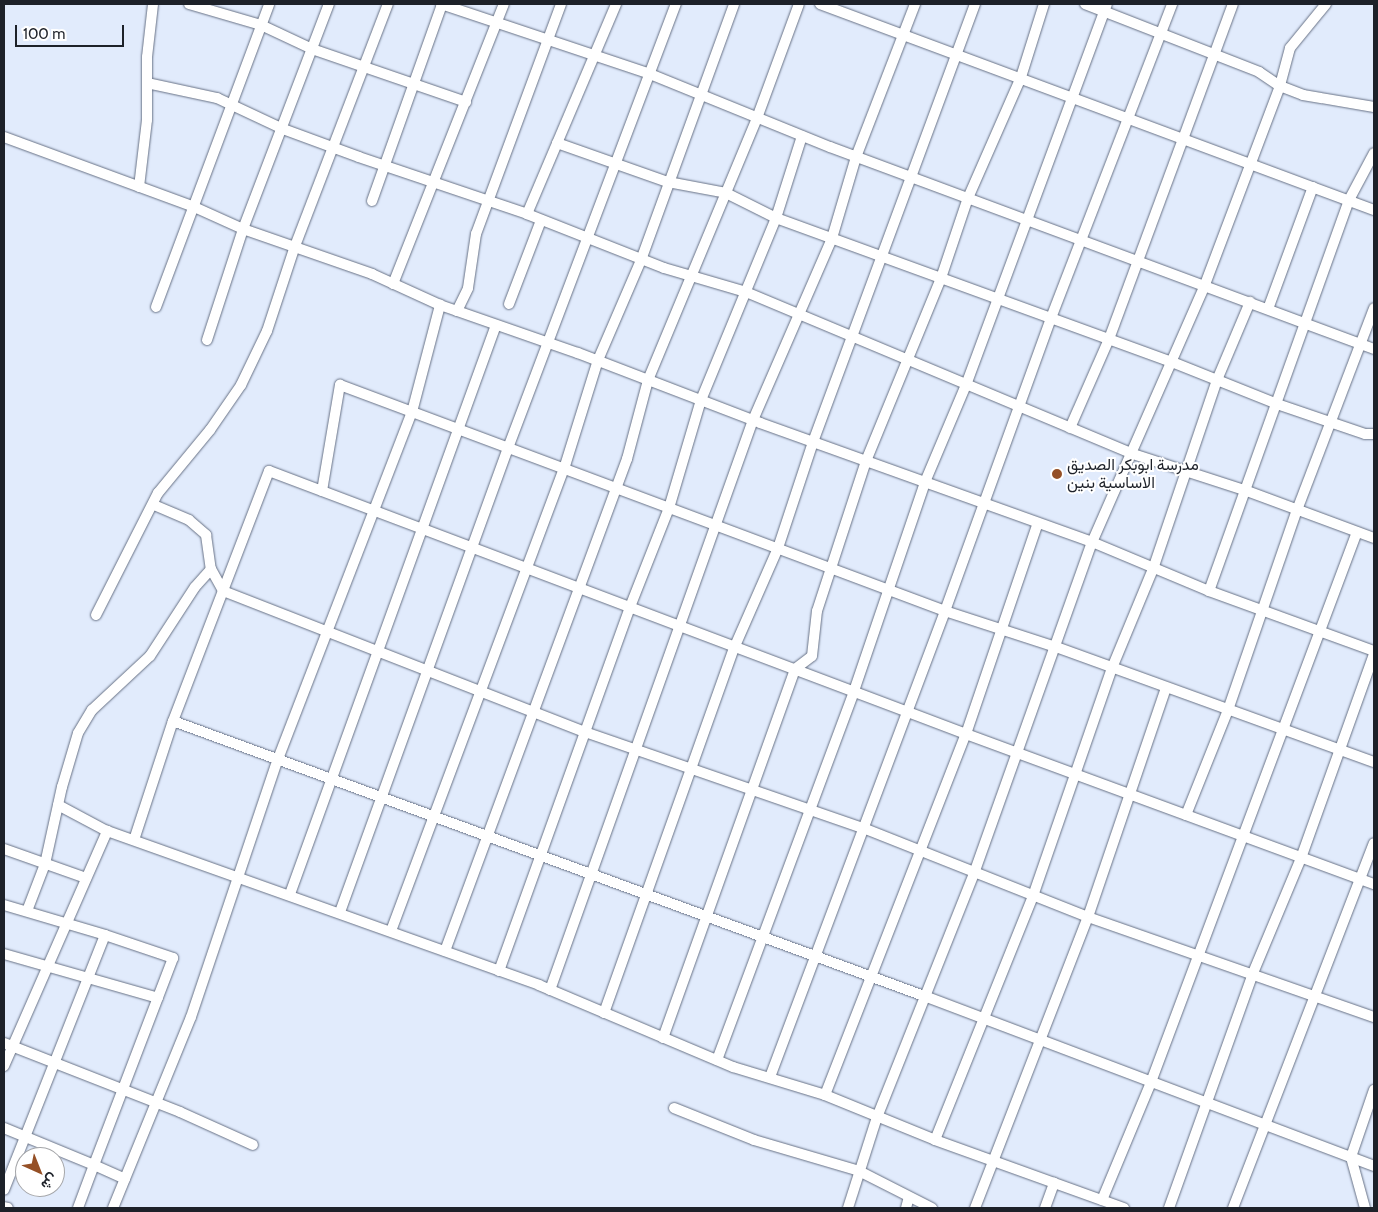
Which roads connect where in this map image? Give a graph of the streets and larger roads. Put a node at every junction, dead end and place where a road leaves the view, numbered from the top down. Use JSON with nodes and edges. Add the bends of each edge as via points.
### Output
{"nodes":[{"id":1,"x":153,"y":4,"type":"edge"},
{"id":2,"x":189,"y":4,"type":"edge"},
{"id":3,"x":269,"y":4,"type":"edge"},
{"id":4,"x":329,"y":4,"type":"edge"},
{"id":5,"x":388,"y":4,"type":"edge"},
{"id":6,"x":442,"y":4,"type":"edge"},
{"id":7,"x":504,"y":4,"type":"edge"},
{"id":8,"x":561,"y":4,"type":"edge"},
{"id":9,"x":616,"y":4,"type":"edge"},
{"id":10,"x":676,"y":4,"type":"edge"},
{"id":11,"x":734,"y":4,"type":"edge"},
{"id":12,"x":798,"y":4,"type":"edge"},
{"id":13,"x":820,"y":4,"type":"edge"},
{"id":14,"x":915,"y":4,"type":"edge"},
{"id":15,"x":975,"y":4,"type":"edge"},
{"id":16,"x":1044,"y":4,"type":"edge"},
{"id":17,"x":1085,"y":4,"type":"edge"},
{"id":18,"x":1172,"y":4,"type":"edge"},
{"id":19,"x":1233,"y":4,"type":"edge"},
{"id":20,"x":1326,"y":4,"type":"edge"},
{"id":21,"x":1106,"y":7,"type":"edge"},
{"id":22,"x":498,"y":21,"type":"junction"},
{"id":23,"x":261,"y":26,"type":"junction"},
{"id":24,"x":904,"y":34,"type":"junction"},
{"id":25,"x":1161,"y":34,"type":"junction"},
{"id":26,"x":548,"y":39,"type":"junction"},
{"id":27,"x":312,"y":49,"type":"junction"},
{"id":28,"x":955,"y":52,"type":"junction"},
{"id":29,"x":594,"y":56,"type":"junction"},
{"id":30,"x":1213,"y":56,"type":"junction"},
{"id":31,"x":364,"y":66,"type":"junction"},
{"id":32,"x":650,"y":74,"type":"junction"},
{"id":33,"x":1021,"y":76,"type":"junction"},
{"id":34,"x":147,"y":83,"type":"junction"},
{"id":35,"x":413,"y":83,"type":"junction"},
{"id":36,"x":1280,"y":86,"type":"junction"},
{"id":37,"x":699,"y":94,"type":"junction"},
{"id":38,"x":1072,"y":96,"type":"junction"},
{"id":39,"x":466,"y":102,"type":"junction"},
{"id":40,"x":232,"y":104,"type":"junction"},
{"id":41,"x":1374,"y":107,"type":"edge"},
{"id":42,"x":1128,"y":117,"type":"junction"},
{"id":43,"x":757,"y":118,"type":"junction"},
{"id":44,"x":283,"y":129,"type":"junction"},
{"id":45,"x":802,"y":136,"type":"junction"},
{"id":46,"x":4,"y":137,"type":"edge"},
{"id":47,"x":1186,"y":138,"type":"junction"},
{"id":48,"x":557,"y":143,"type":"junction"},
{"id":49,"x":333,"y":146,"type":"junction"},
{"id":50,"x":1374,"y":153,"type":"edge"},
{"id":51,"x":856,"y":157,"type":"junction"},
{"id":52,"x":1250,"y":163,"type":"junction"},
{"id":53,"x":385,"y":164,"type":"junction"},
{"id":54,"x":617,"y":164,"type":"junction"},
{"id":55,"x":912,"y":177,"type":"junction"},
{"id":56,"x":668,"y":182,"type":"junction"},
{"id":57,"x":435,"y":184,"type":"junction"},
{"id":58,"x":1313,"y":186,"type":"junction"},
{"id":59,"x":139,"y":187,"type":"junction"},
{"id":60,"x":726,"y":194,"type":"junction"},
{"id":61,"x":968,"y":198,"type":"junction"},
{"id":62,"x":488,"y":200,"type":"junction"},
{"id":63,"x":1349,"y":200,"type":"junction"},
{"id":64,"x":372,"y":201,"type":"dead end"},
{"id":65,"x":192,"y":206,"type":"junction"},
{"id":66,"x":1374,"y":210,"type":"edge"},
{"id":67,"x":527,"y":214,"type":"junction"},
{"id":68,"x":776,"y":218,"type":"junction"},
{"id":69,"x":1025,"y":219,"type":"junction"},
{"id":70,"x":541,"y":220,"type":"junction"},
{"id":71,"x":243,"y":229,"type":"junction"},
{"id":72,"x":832,"y":238,"type":"junction"},
{"id":73,"x":589,"y":240,"type":"junction"},
{"id":74,"x":1082,"y":240,"type":"junction"},
{"id":75,"x":295,"y":246,"type":"junction"},
{"id":76,"x":881,"y":256,"type":"junction"},
{"id":77,"x":641,"y":260,"type":"junction"},
{"id":78,"x":1138,"y":260,"type":"junction"},
{"id":79,"x":692,"y":277,"type":"junction"},
{"id":80,"x":941,"y":278,"type":"junction"},
{"id":81,"x":393,"y":284,"type":"junction"},
{"id":82,"x":1205,"y":285,"type":"junction"},
{"id":83,"x":746,"y":292,"type":"junction"},
{"id":84,"x":999,"y":299,"type":"junction"},
{"id":85,"x":1250,"y":302,"type":"junction"},
{"id":86,"x":509,"y":304,"type":"dead end"},
{"id":87,"x":440,"y":305,"type":"junction"},
{"id":88,"x":156,"y":307,"type":"dead end"},
{"id":89,"x":1374,"y":308,"type":"edge"},
{"id":90,"x":1268,"y":309,"type":"junction"},
{"id":91,"x":456,"y":311,"type":"junction"},
{"id":92,"x":799,"y":317,"type":"junction"},
{"id":93,"x":1051,"y":318,"type":"junction"},
{"id":94,"x":1305,"y":323,"type":"junction"},
{"id":95,"x":496,"y":325,"type":"junction"},
{"id":96,"x":853,"y":339,"type":"junction"},
{"id":97,"x":1109,"y":339,"type":"junction"},
{"id":98,"x":207,"y":340,"type":"dead end"},
{"id":99,"x":548,"y":342,"type":"junction"},
{"id":100,"x":1361,"y":344,"type":"junction"},
{"id":101,"x":1374,"y":349,"type":"edge"},
{"id":102,"x":598,"y":360,"type":"junction"},
{"id":103,"x":906,"y":360,"type":"junction"},
{"id":104,"x":1172,"y":362,"type":"junction"},
{"id":105,"x":648,"y":380,"type":"junction"},
{"id":106,"x":1217,"y":380,"type":"junction"},
{"id":107,"x":966,"y":385,"type":"junction"},
{"id":108,"x":702,"y":400,"type":"junction"},
{"id":109,"x":1277,"y":404,"type":"junction"},
{"id":110,"x":1019,"y":407,"type":"junction"},
{"id":111,"x":412,"y":412,"type":"junction"},
{"id":112,"x":753,"y":420,"type":"junction"},
{"id":113,"x":1331,"y":422,"type":"junction"},
{"id":114,"x":1070,"y":428,"type":"junction"},
{"id":115,"x":460,"y":430,"type":"junction"},
{"id":116,"x":1374,"y":434,"type":"edge"},
{"id":117,"x":813,"y":442,"type":"junction"},
{"id":118,"x":508,"y":448,"type":"junction"},
{"id":119,"x":1133,"y":454,"type":"junction"},
{"id":120,"x":866,"y":461,"type":"junction"},
{"id":121,"x":564,"y":468,"type":"junction"},
{"id":122,"x":1187,"y":471,"type":"junction"},
{"id":123,"x":925,"y":482,"type":"junction"},
{"id":124,"x":615,"y":488,"type":"junction"},
{"id":125,"x":1247,"y":491,"type":"junction"},
{"id":126,"x":322,"y":492,"type":"junction"},
{"id":127,"x":983,"y":503,"type":"junction"},
{"id":128,"x":154,"y":505,"type":"junction"},
{"id":129,"x":669,"y":508,"type":"junction"},
{"id":130,"x":1297,"y":510,"type":"junction"},
{"id":131,"x":373,"y":511,"type":"junction"},
{"id":132,"x":1038,"y":523,"type":"junction"},
{"id":133,"x":717,"y":526,"type":"junction"},
{"id":134,"x":422,"y":529,"type":"junction"},
{"id":135,"x":1357,"y":532,"type":"junction"},
{"id":136,"x":1374,"y":538,"type":"edge"},
{"id":137,"x":1092,"y":542,"type":"junction"},
{"id":138,"x":474,"y":548,"type":"junction"},
{"id":139,"x":778,"y":548,"type":"junction"},
{"id":140,"x":525,"y":568,"type":"junction"},
{"id":141,"x":832,"y":569,"type":"junction"},
{"id":142,"x":1153,"y":569,"type":"junction"},
{"id":143,"x":211,"y":570,"type":"junction"},
{"id":144,"x":579,"y":588,"type":"junction"},
{"id":145,"x":888,"y":590,"type":"junction"},
{"id":146,"x":223,"y":591,"type":"junction"},
{"id":147,"x":1209,"y":591,"type":"junction"},
{"id":148,"x":630,"y":607,"type":"junction"},
{"id":149,"x":946,"y":611,"type":"junction"},
{"id":150,"x":1260,"y":611,"type":"junction"},
{"id":151,"x":96,"y":615,"type":"dead end"},
{"id":152,"x":681,"y":626,"type":"junction"},
{"id":153,"x":1001,"y":630,"type":"junction"},
{"id":154,"x":327,"y":631,"type":"junction"},
{"id":155,"x":1318,"y":633,"type":"junction"},
{"id":156,"x":734,"y":646,"type":"junction"},
{"id":157,"x":1056,"y":646,"type":"junction"},
{"id":158,"x":378,"y":651,"type":"junction"},
{"id":159,"x":1374,"y":652,"type":"edge"},
{"id":160,"x":1112,"y":668,"type":"junction"},
{"id":161,"x":795,"y":669,"type":"junction"},
{"id":162,"x":428,"y":671,"type":"junction"},
{"id":163,"x":1166,"y":688,"type":"junction"},
{"id":164,"x":481,"y":691,"type":"junction"},
{"id":165,"x":854,"y":691,"type":"junction"},
{"id":166,"x":1228,"y":710,"type":"junction"},
{"id":167,"x":908,"y":711,"type":"junction"},
{"id":168,"x":533,"y":712,"type":"junction"},
{"id":169,"x":173,"y":720,"type":"junction"},
{"id":170,"x":1283,"y":729,"type":"junction"},
{"id":171,"x":585,"y":732,"type":"junction"},
{"id":172,"x":966,"y":734,"type":"junction"},
{"id":173,"x":1339,"y":750,"type":"junction"},
{"id":174,"x":636,"y":751,"type":"junction"},
{"id":175,"x":1018,"y":754,"type":"junction"},
{"id":176,"x":278,"y":759,"type":"junction"},
{"id":177,"x":1374,"y":762,"type":"edge"},
{"id":178,"x":691,"y":769,"type":"junction"},
{"id":179,"x":1074,"y":775,"type":"junction"},
{"id":180,"x":332,"y":779,"type":"junction"},
{"id":181,"x":751,"y":789,"type":"junction"},
{"id":182,"x":1130,"y":794,"type":"junction"},
{"id":183,"x":382,"y":797,"type":"junction"},
{"id":184,"x":58,"y":805,"type":"junction"},
{"id":185,"x":810,"y":811,"type":"junction"},
{"id":186,"x":1186,"y":815,"type":"junction"},
{"id":187,"x":436,"y":817,"type":"junction"},
{"id":188,"x":863,"y":828,"type":"junction"},
{"id":189,"x":108,"y":831,"type":"junction"},
{"id":190,"x":487,"y":836,"type":"junction"},
{"id":191,"x":1242,"y":836,"type":"junction"},
{"id":192,"x":134,"y":840,"type":"junction"},
{"id":193,"x":1374,"y":843,"type":"edge"},
{"id":194,"x":4,"y":849,"type":"edge"},
{"id":195,"x":921,"y":852,"type":"junction"},
{"id":196,"x":540,"y":855,"type":"junction"},
{"id":197,"x":1302,"y":858,"type":"junction"},
{"id":198,"x":45,"y":864,"type":"junction"},
{"id":199,"x":975,"y":871,"type":"junction"},
{"id":200,"x":592,"y":874,"type":"junction"},
{"id":201,"x":236,"y":875,"type":"junction"},
{"id":202,"x":86,"y":878,"type":"junction"},
{"id":203,"x":1361,"y":879,"type":"junction"},
{"id":204,"x":1374,"y":884,"type":"edge"},
{"id":205,"x":290,"y":894,"type":"junction"},
{"id":206,"x":646,"y":894,"type":"junction"},
{"id":207,"x":1033,"y":896,"type":"junction"},
{"id":208,"x":4,"y":904,"type":"edge"},
{"id":209,"x":27,"y":911,"type":"junction"},
{"id":210,"x":340,"y":912,"type":"junction"},
{"id":211,"x":704,"y":915,"type":"junction"},
{"id":212,"x":1088,"y":917,"type":"junction"},
{"id":213,"x":66,"y":924,"type":"junction"},
{"id":214,"x":392,"y":931,"type":"junction"},
{"id":215,"x":105,"y":935,"type":"junction"},
{"id":216,"x":764,"y":937,"type":"junction"},
{"id":217,"x":445,"y":951,"type":"junction"},
{"id":218,"x":4,"y":954,"type":"edge"},
{"id":219,"x":1198,"y":954,"type":"junction"},
{"id":220,"x":817,"y":956,"type":"junction"},
{"id":221,"x":47,"y":967,"type":"junction"},
{"id":222,"x":499,"y":971,"type":"junction"},
{"id":223,"x":1253,"y":973,"type":"junction"},
{"id":224,"x":88,"y":978,"type":"junction"},
{"id":225,"x":873,"y":978,"type":"junction"},
{"id":226,"x":550,"y":990,"type":"junction"},
{"id":227,"x":1318,"y":995,"type":"junction"},
{"id":228,"x":927,"y":997,"type":"junction"},
{"id":229,"x":158,"y":998,"type":"junction"},
{"id":230,"x":604,"y":1013,"type":"junction"},
{"id":231,"x":1374,"y":1017,"type":"edge"},
{"id":232,"x":985,"y":1020,"type":"junction"},
{"id":233,"x":663,"y":1038,"type":"junction"},
{"id":234,"x":1041,"y":1042,"type":"junction"},
{"id":235,"x":8,"y":1045,"type":"edge"},
{"id":236,"x":716,"y":1060,"type":"junction"},
{"id":237,"x":54,"y":1063,"type":"junction"},
{"id":238,"x":4,"y":1066,"type":"edge"},
{"id":239,"x":770,"y":1077,"type":"junction"},
{"id":240,"x":1151,"y":1082,"type":"junction"},
{"id":241,"x":123,"y":1090,"type":"junction"},
{"id":242,"x":1374,"y":1090,"type":"edge"},
{"id":243,"x":825,"y":1096,"type":"junction"},
{"id":244,"x":156,"y":1103,"type":"junction"},
{"id":245,"x":1207,"y":1103,"type":"junction"},
{"id":246,"x":674,"y":1108,"type":"dead end"},
{"id":247,"x":877,"y":1117,"type":"junction"},
{"id":248,"x":1265,"y":1125,"type":"junction"},
{"id":249,"x":4,"y":1128,"type":"edge"},
{"id":250,"x":25,"y":1137,"type":"junction"},
{"id":251,"x":935,"y":1140,"type":"junction"},
{"id":252,"x":253,"y":1145,"type":"dead end"},
{"id":253,"x":1351,"y":1157,"type":"junction"},
{"id":254,"x":994,"y":1162,"type":"junction"},
{"id":255,"x":94,"y":1165,"type":"junction"},
{"id":256,"x":1374,"y":1166,"type":"edge"},
{"id":257,"x":860,"y":1172,"type":"junction"},
{"id":258,"x":125,"y":1179,"type":"junction"},
{"id":259,"x":1054,"y":1184,"type":"junction"},
{"id":260,"x":4,"y":1190,"type":"edge"},
{"id":261,"x":909,"y":1197,"type":"junction"},
{"id":262,"x":1102,"y":1200,"type":"junction"},
{"id":263,"x":4,"y":1206,"type":"edge"},
{"id":264,"x":8,"y":1208,"type":"edge"},
{"id":265,"x":78,"y":1208,"type":"edge"},
{"id":266,"x":114,"y":1208,"type":"edge"},
{"id":267,"x":848,"y":1208,"type":"edge"},
{"id":268,"x":906,"y":1208,"type":"edge"},
{"id":269,"x":932,"y":1208,"type":"edge"},
{"id":270,"x":975,"y":1208,"type":"edge"},
{"id":271,"x":1045,"y":1208,"type":"edge"},
{"id":272,"x":1124,"y":1208,"type":"edge"},
{"id":273,"x":1169,"y":1208,"type":"edge"},
{"id":274,"x":1233,"y":1208,"type":"edge"},
{"id":275,"x":1365,"y":1208,"type":"edge"}],
"edges":[{"from":1,"to":34,"type":"street"},
{"from":2,"to":23,"type":"street"},
{"from":3,"to":23,"type":"street"},
{"from":4,"to":27,"type":"street"},
{"from":5,"to":31,"type":"street"},
{"from":6,"to":22,"type":"street"},
{"from":6,"to":35,"type":"street"},
{"from":7,"to":22,"type":"street"},
{"from":8,"to":26,"type":"street"},
{"from":9,"to":29,"type":"street"},
{"from":10,"to":32,"type":"street"},
{"from":11,"to":37,"type":"street"},
{"from":12,"to":43,"type":"street"},
{"from":13,"to":24,"type":"street"},
{"from":14,"to":24,"type":"street"},
{"from":15,"to":28,"type":"street"},
{"from":16,"to":33,"type":"street"},
{"from":17,"to":21,"type":"street"},
{"from":18,"to":25,"type":"street"},
{"from":19,"to":30,"type":"street"},
{"from":20,"to":36,"type":"street","via":[[1290,48]]},
{"from":21,"to":25,"type":"street"},
{"from":21,"to":38,"type":"street"},
{"from":22,"to":26,"type":"street"},
{"from":22,"to":39,"type":"street"},
{"from":23,"to":27,"type":"street"},
{"from":23,"to":40,"type":"street"},
{"from":24,"to":28,"type":"street"},
{"from":24,"to":51,"type":"street"},
{"from":25,"to":30,"type":"street"},
{"from":25,"to":42,"type":"street"},
{"from":26,"to":29,"type":"street"},
{"from":26,"to":62,"type":"street"},
{"from":27,"to":31,"type":"street"},
{"from":27,"to":44,"type":"street"},
{"from":28,"to":33,"type":"street"},
{"from":28,"to":55,"type":"street"},
{"from":29,"to":32,"type":"street"},
{"from":29,"to":48,"type":"street"},
{"from":30,"to":36,"type":"street","via":[[1259,72]]},
{"from":30,"to":47,"type":"street"},
{"from":31,"to":35,"type":"street"},
{"from":31,"to":49,"type":"street"},
{"from":32,"to":37,"type":"street"},
{"from":32,"to":54,"type":"street"},
{"from":33,"to":38,"type":"street"},
{"from":33,"to":61,"type":"street"},
{"from":34,"to":40,"type":"street"},
{"from":34,"to":59,"type":"street","via":[[147,120]]},
{"from":35,"to":39,"type":"street"},
{"from":35,"to":53,"type":"street"},
{"from":36,"to":41,"type":"street","via":[[1303,95]]},
{"from":36,"to":52,"type":"street"},
{"from":37,"to":43,"type":"street"},
{"from":37,"to":56,"type":"street"},
{"from":38,"to":42,"type":"street"},
{"from":38,"to":69,"type":"street"},
{"from":39,"to":57,"type":"street"},
{"from":40,"to":44,"type":"street"},
{"from":40,"to":65,"type":"street"},
{"from":42,"to":47,"type":"street"},
{"from":42,"to":74,"type":"street"},
{"from":43,"to":45,"type":"street"},
{"from":43,"to":60,"type":"street"},
{"from":44,"to":49,"type":"street"},
{"from":44,"to":71,"type":"street"},
{"from":45,"to":51,"type":"street"},
{"from":45,"to":68,"type":"street"},
{"from":46,"to":59,"type":"street"},
{"from":47,"to":52,"type":"street"},
{"from":47,"to":78,"type":"street"},
{"from":48,"to":54,"type":"street"},
{"from":48,"to":67,"type":"street"},
{"from":49,"to":53,"type":"street"},
{"from":49,"to":75,"type":"street"},
{"from":50,"to":63,"type":"street"},
{"from":51,"to":55,"type":"street"},
{"from":51,"to":72,"type":"street"},
{"from":52,"to":58,"type":"street"},
{"from":52,"to":82,"type":"street"},
{"from":53,"to":57,"type":"street"},
{"from":53,"to":64,"type":"street"},
{"from":54,"to":56,"type":"street"},
{"from":54,"to":73,"type":"street"},
{"from":55,"to":61,"type":"street"},
{"from":55,"to":76,"type":"street"},
{"from":56,"to":60,"type":"street"},
{"from":56,"to":77,"type":"street"},
{"from":57,"to":62,"type":"street"},
{"from":57,"to":81,"type":"street"},
{"from":58,"to":63,"type":"street"},
{"from":58,"to":90,"type":"street"},
{"from":59,"to":65,"type":"street"},
{"from":60,"to":68,"type":"street"},
{"from":60,"to":79,"type":"street"},
{"from":61,"to":69,"type":"street"},
{"from":61,"to":80,"type":"street"},
{"from":62,"to":67,"type":"street"},
{"from":62,"to":91,"type":"street","via":[[476,234],[468,288]]},
{"from":63,"to":66,"type":"street"},
{"from":63,"to":94,"type":"street"},
{"from":65,"to":71,"type":"street"},
{"from":65,"to":88,"type":"street"},
{"from":67,"to":70,"type":"street"},
{"from":68,"to":72,"type":"street"},
{"from":68,"to":83,"type":"street"},
{"from":69,"to":74,"type":"street"},
{"from":69,"to":84,"type":"street"},
{"from":70,"to":73,"type":"street"},
{"from":70,"to":86,"type":"street"},
{"from":71,"to":75,"type":"street"},
{"from":71,"to":98,"type":"street"},
{"from":72,"to":76,"type":"street"},
{"from":72,"to":92,"type":"street"},
{"from":73,"to":77,"type":"street"},
{"from":73,"to":99,"type":"street"},
{"from":74,"to":78,"type":"street"},
{"from":74,"to":93,"type":"street"},
{"from":75,"to":81,"type":"street"},
{"from":75,"to":128,"type":"street","via":[[267,332],[241,384],[210,430],[158,493]]},
{"from":76,"to":80,"type":"street"},
{"from":76,"to":96,"type":"street"},
{"from":77,"to":79,"type":"street"},
{"from":77,"to":102,"type":"street"},
{"from":78,"to":82,"type":"street"},
{"from":78,"to":97,"type":"street"},
{"from":79,"to":83,"type":"street"},
{"from":79,"to":105,"type":"street"},
{"from":80,"to":84,"type":"street"},
{"from":80,"to":103,"type":"street"},
{"from":81,"to":87,"type":"street"},
{"from":82,"to":85,"type":"street"},
{"from":82,"to":104,"type":"street"},
{"from":83,"to":92,"type":"street"},
{"from":83,"to":108,"type":"street"},
{"from":84,"to":93,"type":"street"},
{"from":84,"to":107,"type":"street"},
{"from":85,"to":90,"type":"street"},
{"from":85,"to":106,"type":"street"},
{"from":87,"to":91,"type":"street"},
{"from":87,"to":111,"type":"street"},
{"from":89,"to":100,"type":"street"},
{"from":90,"to":94,"type":"street"},
{"from":91,"to":95,"type":"street"},
{"from":92,"to":96,"type":"street"},
{"from":92,"to":112,"type":"street"},
{"from":93,"to":97,"type":"street"},
{"from":93,"to":110,"type":"street"},
{"from":94,"to":100,"type":"street"},
{"from":94,"to":109,"type":"street"},
{"from":95,"to":99,"type":"street"},
{"from":95,"to":115,"type":"street"},
{"from":96,"to":103,"type":"street"},
{"from":96,"to":117,"type":"street"},
{"from":97,"to":104,"type":"street"},
{"from":97,"to":114,"type":"street"},
{"from":99,"to":102,"type":"street"},
{"from":99,"to":118,"type":"street"},
{"from":100,"to":101,"type":"street"},
{"from":100,"to":113,"type":"street"},
{"from":102,"to":105,"type":"street"},
{"from":102,"to":121,"type":"street"},
{"from":103,"to":107,"type":"street"},
{"from":103,"to":120,"type":"street"},
{"from":104,"to":106,"type":"street"},
{"from":104,"to":119,"type":"street"},
{"from":105,"to":108,"type":"street"},
{"from":105,"to":124,"type":"street"},
{"from":106,"to":109,"type":"street"},
{"from":106,"to":122,"type":"street"},
{"from":107,"to":110,"type":"street"},
{"from":107,"to":123,"type":"street"},
{"from":108,"to":112,"type":"street"},
{"from":108,"to":129,"type":"street"},
{"from":109,"to":113,"type":"street"},
{"from":109,"to":125,"type":"street"},
{"from":110,"to":114,"type":"street"},
{"from":110,"to":127,"type":"street"},
{"from":111,"to":115,"type":"street"},
{"from":111,"to":126,"type":"street","via":[[340,385]]},
{"from":111,"to":131,"type":"street"},
{"from":112,"to":117,"type":"street"},
{"from":112,"to":133,"type":"street"},
{"from":113,"to":116,"type":"street"},
{"from":113,"to":130,"type":"street"},
{"from":114,"to":119,"type":"street"},
{"from":115,"to":118,"type":"street"},
{"from":115,"to":134,"type":"street"},
{"from":117,"to":120,"type":"street"},
{"from":117,"to":139,"type":"street"},
{"from":118,"to":121,"type":"street"},
{"from":118,"to":138,"type":"street"},
{"from":119,"to":122,"type":"street"},
{"from":119,"to":137,"type":"street"},
{"from":120,"to":123,"type":"street"},
{"from":120,"to":141,"type":"street"},
{"from":121,"to":124,"type":"street"},
{"from":121,"to":140,"type":"street"},
{"from":122,"to":125,"type":"street"},
{"from":122,"to":142,"type":"street"},
{"from":123,"to":127,"type":"street"},
{"from":123,"to":145,"type":"street"},
{"from":124,"to":129,"type":"street"},
{"from":124,"to":144,"type":"street"},
{"from":125,"to":130,"type":"street"},
{"from":125,"to":147,"type":"street"},
{"from":126,"to":131,"type":"street"},
{"from":126,"to":146,"type":"street","via":[[268,472]]},
{"from":127,"to":132,"type":"street"},
{"from":127,"to":149,"type":"street"},
{"from":128,"to":143,"type":"street","via":[[189,520],[206,535]]},
{"from":128,"to":151,"type":"street"},
{"from":129,"to":133,"type":"street"},
{"from":129,"to":148,"type":"street"},
{"from":130,"to":135,"type":"street"},
{"from":130,"to":150,"type":"street"},
{"from":131,"to":134,"type":"street"},
{"from":131,"to":154,"type":"street"},
{"from":132,"to":137,"type":"street"},
{"from":132,"to":153,"type":"street"},
{"from":133,"to":139,"type":"street"},
{"from":133,"to":152,"type":"street"},
{"from":134,"to":138,"type":"street"},
{"from":134,"to":158,"type":"street"},
{"from":135,"to":136,"type":"street"},
{"from":135,"to":155,"type":"street"},
{"from":137,"to":142,"type":"street"},
{"from":137,"to":157,"type":"street"},
{"from":138,"to":140,"type":"street"},
{"from":138,"to":162,"type":"street"},
{"from":139,"to":141,"type":"street"},
{"from":139,"to":156,"type":"street"},
{"from":140,"to":144,"type":"street"},
{"from":140,"to":164,"type":"street"},
{"from":141,"to":145,"type":"street"},
{"from":141,"to":161,"type":"street","via":[[817,611],[812,656]]},
{"from":142,"to":147,"type":"street"},
{"from":142,"to":160,"type":"street"},
{"from":143,"to":146,"type":"street"},
{"from":143,"to":184,"type":"street","via":[[195,587],[150,656],[92,710],[78,733]]},
{"from":144,"to":148,"type":"street"},
{"from":144,"to":168,"type":"street"},
{"from":145,"to":149,"type":"street"},
{"from":145,"to":165,"type":"street"},
{"from":146,"to":154,"type":"street"},
{"from":146,"to":169,"type":"street"},
{"from":147,"to":150,"type":"street"},
{"from":148,"to":152,"type":"street"},
{"from":148,"to":171,"type":"street"},
{"from":149,"to":153,"type":"street"},
{"from":149,"to":167,"type":"street"},
{"from":150,"to":155,"type":"street"},
{"from":150,"to":166,"type":"street"},
{"from":152,"to":156,"type":"street"},
{"from":152,"to":174,"type":"street"},
{"from":153,"to":157,"type":"street"},
{"from":153,"to":172,"type":"street"},
{"from":154,"to":158,"type":"street"},
{"from":154,"to":176,"type":"street"},
{"from":155,"to":159,"type":"street"},
{"from":155,"to":170,"type":"street"},
{"from":156,"to":161,"type":"street"},
{"from":156,"to":178,"type":"street"},
{"from":157,"to":160,"type":"street"},
{"from":157,"to":175,"type":"street"},
{"from":158,"to":162,"type":"street"},
{"from":158,"to":180,"type":"street"},
{"from":159,"to":173,"type":"street"},
{"from":160,"to":163,"type":"street"},
{"from":160,"to":179,"type":"street"},
{"from":161,"to":165,"type":"street"},
{"from":161,"to":181,"type":"street"},
{"from":162,"to":164,"type":"street"},
{"from":162,"to":183,"type":"street"},
{"from":163,"to":166,"type":"street"},
{"from":163,"to":182,"type":"street"},
{"from":164,"to":168,"type":"street"},
{"from":164,"to":187,"type":"street"},
{"from":165,"to":167,"type":"street"},
{"from":165,"to":185,"type":"street"},
{"from":166,"to":170,"type":"street"},
{"from":166,"to":186,"type":"street"},
{"from":167,"to":172,"type":"street"},
{"from":167,"to":188,"type":"street"},
{"from":168,"to":171,"type":"street"},
{"from":168,"to":190,"type":"street"},
{"from":169,"to":176,"type":"street"},
{"from":169,"to":192,"type":"street"},
{"from":170,"to":173,"type":"street"},
{"from":170,"to":191,"type":"street"},
{"from":171,"to":174,"type":"street"},
{"from":171,"to":196,"type":"street"},
{"from":172,"to":175,"type":"street"},
{"from":172,"to":195,"type":"street"},
{"from":173,"to":177,"type":"street"},
{"from":173,"to":197,"type":"street"},
{"from":174,"to":178,"type":"street"},
{"from":174,"to":200,"type":"street"},
{"from":175,"to":179,"type":"street"},
{"from":175,"to":199,"type":"street"},
{"from":176,"to":180,"type":"street"},
{"from":176,"to":201,"type":"street"},
{"from":178,"to":181,"type":"street"},
{"from":178,"to":206,"type":"street"},
{"from":179,"to":182,"type":"street"},
{"from":179,"to":207,"type":"street"},
{"from":180,"to":183,"type":"street"},
{"from":180,"to":205,"type":"street"},
{"from":181,"to":185,"type":"street"},
{"from":181,"to":211,"type":"street"},
{"from":182,"to":186,"type":"street"},
{"from":182,"to":212,"type":"street"},
{"from":183,"to":187,"type":"street"},
{"from":183,"to":210,"type":"street"},
{"from":184,"to":189,"type":"street"},
{"from":184,"to":198,"type":"street"},
{"from":185,"to":188,"type":"street"},
{"from":185,"to":216,"type":"street"},
{"from":186,"to":191,"type":"street"},
{"from":187,"to":190,"type":"street"},
{"from":187,"to":214,"type":"street"},
{"from":188,"to":195,"type":"street"},
{"from":188,"to":220,"type":"street"},
{"from":189,"to":192,"type":"street"},
{"from":189,"to":202,"type":"street"},
{"from":190,"to":196,"type":"street"},
{"from":190,"to":217,"type":"street"},
{"from":191,"to":197,"type":"street"},
{"from":191,"to":219,"type":"street"},
{"from":192,"to":201,"type":"street"},
{"from":193,"to":203,"type":"street"},
{"from":194,"to":198,"type":"street"},
{"from":195,"to":199,"type":"street"},
{"from":195,"to":225,"type":"street"},
{"from":196,"to":200,"type":"street"},
{"from":196,"to":222,"type":"street"},
{"from":197,"to":203,"type":"street"},
{"from":197,"to":223,"type":"street"},
{"from":198,"to":202,"type":"street"},
{"from":198,"to":209,"type":"street"},
{"from":199,"to":207,"type":"street"},
{"from":199,"to":228,"type":"street"},
{"from":200,"to":206,"type":"street"},
{"from":200,"to":226,"type":"street"},
{"from":201,"to":205,"type":"street"},
{"from":201,"to":244,"type":"street","via":[[191,1017]]},
{"from":202,"to":213,"type":"street"},
{"from":203,"to":204,"type":"street"},
{"from":203,"to":227,"type":"street"},
{"from":205,"to":210,"type":"street"},
{"from":206,"to":211,"type":"street"},
{"from":206,"to":230,"type":"street"},
{"from":207,"to":212,"type":"street"},
{"from":207,"to":232,"type":"street"},
{"from":208,"to":209,"type":"street"},
{"from":209,"to":213,"type":"street"},
{"from":210,"to":214,"type":"street"},
{"from":211,"to":216,"type":"street"},
{"from":211,"to":233,"type":"street"},
{"from":212,"to":219,"type":"street"},
{"from":212,"to":234,"type":"street"},
{"from":213,"to":215,"type":"street"},
{"from":213,"to":221,"type":"street"},
{"from":214,"to":217,"type":"street"},
{"from":215,"to":224,"type":"street"},
{"from":215,"to":229,"type":"street","via":[[173,958]]},
{"from":216,"to":220,"type":"street"},
{"from":216,"to":236,"type":"street"},
{"from":217,"to":222,"type":"street"},
{"from":218,"to":221,"type":"street"},
{"from":219,"to":223,"type":"street"},
{"from":219,"to":240,"type":"street"},
{"from":220,"to":225,"type":"street"},
{"from":220,"to":239,"type":"street"},
{"from":221,"to":224,"type":"street"},
{"from":221,"to":235,"type":"street"},
{"from":222,"to":226,"type":"street"},
{"from":223,"to":227,"type":"street"},
{"from":223,"to":245,"type":"street"},
{"from":224,"to":229,"type":"street"},
{"from":224,"to":237,"type":"street"},
{"from":225,"to":228,"type":"street"},
{"from":225,"to":243,"type":"street"},
{"from":226,"to":230,"type":"street"},
{"from":227,"to":231,"type":"street"},
{"from":227,"to":248,"type":"street"},
{"from":228,"to":232,"type":"street"},
{"from":228,"to":247,"type":"street"},
{"from":229,"to":241,"type":"street"},
{"from":230,"to":233,"type":"street"},
{"from":232,"to":234,"type":"street"},
{"from":232,"to":251,"type":"street"},
{"from":233,"to":236,"type":"street"},
{"from":234,"to":240,"type":"street"},
{"from":234,"to":254,"type":"street"},
{"from":235,"to":237,"type":"street"},
{"from":235,"to":238,"type":"street"},
{"from":236,"to":239,"type":"street"},
{"from":237,"to":241,"type":"street"},
{"from":237,"to":250,"type":"street"},
{"from":239,"to":243,"type":"street"},
{"from":240,"to":245,"type":"street"},
{"from":240,"to":262,"type":"street"},
{"from":241,"to":244,"type":"street"},
{"from":241,"to":255,"type":"street"},
{"from":242,"to":253,"type":"street"},
{"from":243,"to":247,"type":"street"},
{"from":244,"to":252,"type":"street"},
{"from":244,"to":258,"type":"street"},
{"from":245,"to":248,"type":"street"},
{"from":245,"to":273,"type":"street"},
{"from":246,"to":257,"type":"street","via":[[754,1140]]},
{"from":247,"to":251,"type":"street"},
{"from":247,"to":257,"type":"street"},
{"from":248,"to":253,"type":"street"},
{"from":248,"to":274,"type":"street"},
{"from":249,"to":250,"type":"street"},
{"from":250,"to":255,"type":"street"},
{"from":250,"to":260,"type":"street"},
{"from":251,"to":254,"type":"street"},
{"from":253,"to":256,"type":"street"},
{"from":253,"to":275,"type":"street"},
{"from":254,"to":259,"type":"street"},
{"from":254,"to":270,"type":"street"},
{"from":255,"to":258,"type":"street"},
{"from":255,"to":265,"type":"street"},
{"from":257,"to":261,"type":"street"},
{"from":257,"to":267,"type":"street"},
{"from":258,"to":266,"type":"street"},
{"from":259,"to":262,"type":"street"},
{"from":259,"to":271,"type":"street"},
{"from":261,"to":268,"type":"street"},
{"from":261,"to":269,"type":"street"},
{"from":262,"to":272,"type":"street"},
{"from":263,"to":264,"type":"street"}]}
